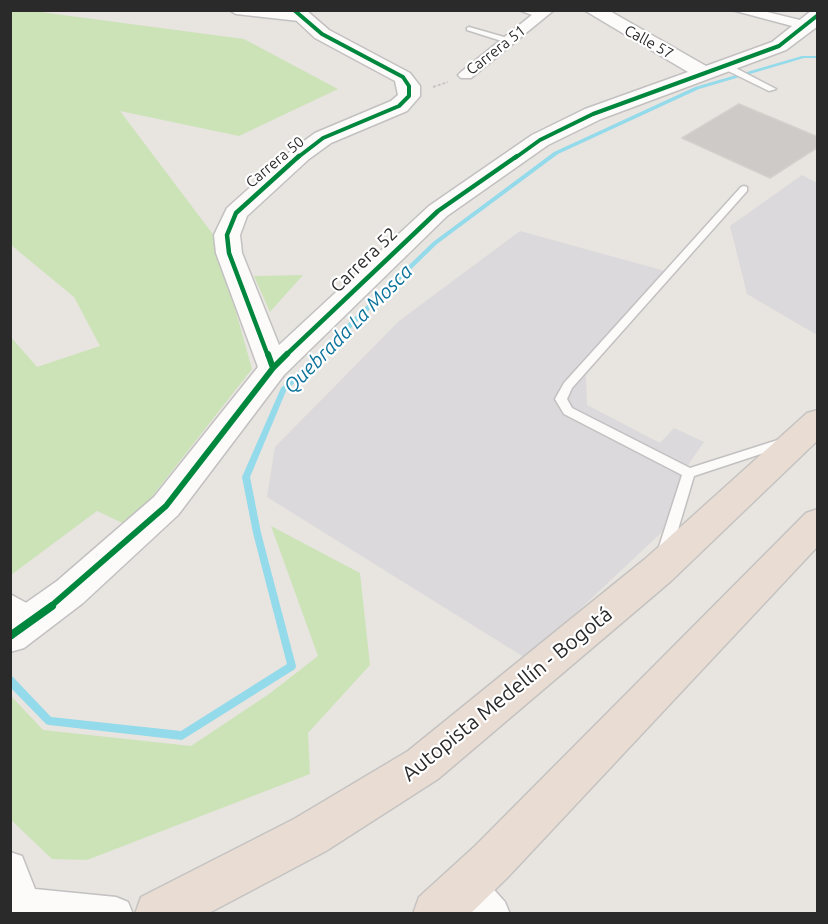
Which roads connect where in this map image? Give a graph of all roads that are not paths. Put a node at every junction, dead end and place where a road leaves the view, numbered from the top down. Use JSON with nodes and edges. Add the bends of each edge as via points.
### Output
{"nodes":[{"id":1,"x":236,"y":10,"type":"edge"},
{"id":2,"x":522,"y":10,"type":"edge"},
{"id":3,"x":593,"y":10,"type":"edge"},
{"id":4,"x":739,"y":10,"type":"edge"},
{"id":5,"x":543,"y":13,"type":"edge"},
{"id":6,"x":297,"y":14,"type":"edge"},
{"id":7,"x":812,"y":21,"type":"edge"},
{"id":8,"x":469,"y":29,"type":"dead end"},
{"id":9,"x":508,"y":41,"type":"junction"},
{"id":10,"x":721,"y":70,"type":"junction"},
{"id":11,"x":466,"y":75,"type":"road end"},
{"id":12,"x":772,"y":89,"type":"dead end"},
{"id":13,"x":744,"y":189,"type":"dead end"},
{"id":14,"x":273,"y":368,"type":"junction"},
{"id":15,"x":807,"y":429,"type":"edge"},
{"id":16,"x":689,"y":473,"type":"junction"},
{"id":17,"x":818,"y":523,"type":"edge"},
{"id":18,"x":658,"y":570,"type":"junction"},
{"id":19,"x":17,"y":620,"type":"edge"},
{"id":20,"x":10,"y":868,"type":"edge"},
{"id":21,"x":242,"y":868,"type":"junction"},
{"id":22,"x":480,"y":899,"type":"edge"},
{"id":23,"x":22,"y":909,"type":"edge"},
{"id":24,"x":116,"y":914,"type":"edge"},
{"id":25,"x":158,"y":914,"type":"edge"},
{"id":26,"x":213,"y":914,"type":"edge"},
{"id":27,"x":436,"y":914,"type":"edge"}],
"edges":[{"from":1,"to":6,"type":"street"},
{"from":2,"to":5,"type":"lane"},
{"from":3,"to":10,"type":"street","name":"Calle 57"},
{"from":4,"to":7,"type":"street"},
{"from":5,"to":9,"type":"street","name":"Carrera 51"},
{"from":6,"to":14,"type":"street","name":"Carrera 50","via":[[322,34],[404,77],[409,96],[399,106],[323,138],[236,213],[227,235],[230,253]]},
{"from":7,"to":10,"type":"street","name":"Carrera 52","via":[[779,46]]},
{"from":8,"to":9,"type":"lane"},
{"from":9,"to":11,"type":"street","name":"Carrera 51"},
{"from":10,"to":12,"type":"lane"},
{"from":10,"to":14,"type":"street","name":"Carrera 52","via":[[593,114],[540,140],[438,211]]},
{"from":13,"to":16,"type":"lane","via":[[568,386],[561,399],[568,411]]},
{"from":14,"to":19,"type":"street","name":"Carrera 52","via":[[166,506],[70,592]]},
{"from":15,"to":16,"type":"lane"},
{"from":15,"to":18,"type":"highway","name":"Autopista Medellín - Bogotá"},
{"from":16,"to":18,"type":"lane"},
{"from":17,"to":22,"type":"highway"},
{"from":18,"to":21,"type":"highway","name":"Autopista Medellín - Bogotá","via":[[423,765],[321,829]]},
{"from":20,"to":23,"type":"street"},
{"from":21,"to":25,"type":"highway","name":"Autopista Medellín - Bogotá"},
{"from":21,"to":26,"type":"highway","via":[[216,900]]},
{"from":22,"to":27,"type":"highway"},
{"from":23,"to":24,"type":"street"}]}
